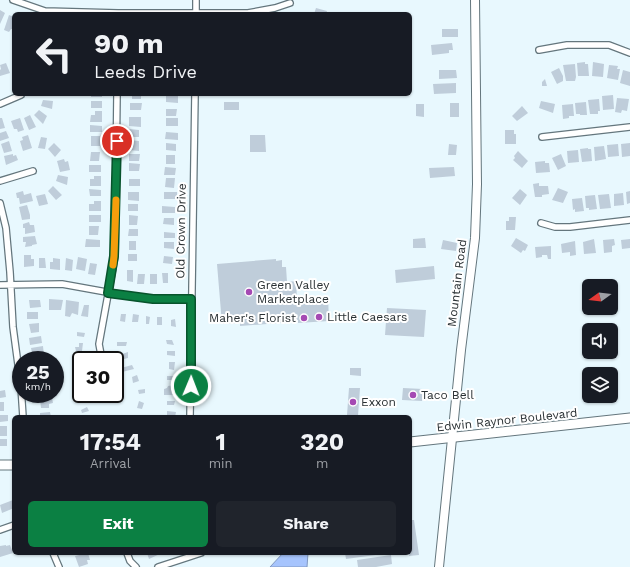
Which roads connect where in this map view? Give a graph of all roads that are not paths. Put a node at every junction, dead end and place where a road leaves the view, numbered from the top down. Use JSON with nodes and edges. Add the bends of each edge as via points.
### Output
{"nodes":[{"id":1,"x":13,"y":0,"type":"edge"},
{"id":2,"x":196,"y":0,"type":"edge"},
{"id":3,"x":475,"y":0,"type":"edge"},
{"id":4,"x":290,"y":3,"type":"dead end"},
{"id":5,"x":69,"y":12,"type":"edge"},
{"id":6,"x":196,"y":12,"type":"edge"},
{"id":7,"x":253,"y":12,"type":"edge"},
{"id":8,"x":539,"y":50,"type":"dead end"},
{"id":9,"x":630,"y":53,"type":"edge"},
{"id":10,"x":19,"y":96,"type":"edge"},
{"id":11,"x":117,"y":96,"type":"edge"},
{"id":12,"x":195,"y":96,"type":"edge"},
{"id":13,"x":0,"y":104,"type":"edge"},
{"id":14,"x":630,"y":127,"type":"edge"},
{"id":15,"x":542,"y":137,"type":"dead end"},
{"id":16,"x":33,"y":171,"type":"dead end"},
{"id":17,"x":0,"y":181,"type":"edge"},
{"id":18,"x":0,"y":203,"type":"edge"},
{"id":19,"x":630,"y":220,"type":"edge"},
{"id":20,"x":541,"y":223,"type":"dead end"},
{"id":21,"x":0,"y":285,"type":"edge"},
{"id":22,"x":11,"y":285,"type":"junction"},
{"id":23,"x":108,"y":293,"type":"junction"},
{"id":24,"x":191,"y":299,"type":"junction"},
{"id":25,"x":100,"y":351,"type":"edge"},
{"id":26,"x":23,"y":415,"type":"edge"},
{"id":27,"x":190,"y":415,"type":"edge"},
{"id":28,"x":630,"y":418,"type":"edge"},
{"id":29,"x":452,"y":438,"type":"junction"},
{"id":30,"x":412,"y":442,"type":"edge"},
{"id":31,"x":12,"y":464,"type":"edge"},
{"id":32,"x":0,"y":465,"type":"edge"},
{"id":33,"x":12,"y":526,"type":"edge"},
{"id":34,"x":0,"y":530,"type":"edge"},
{"id":35,"x":54,"y":555,"type":"edge"},
{"id":36,"x":128,"y":555,"type":"edge"},
{"id":37,"x":195,"y":555,"type":"edge"},
{"id":38,"x":59,"y":567,"type":"edge"},
{"id":39,"x":136,"y":567,"type":"edge"},
{"id":40,"x":158,"y":567,"type":"edge"},
{"id":41,"x":439,"y":567,"type":"edge"}],
"edges":[{"from":1,"to":5,"type":"street","via":[[45,11]]},
{"from":2,"to":6,"type":"street"},
{"from":3,"to":29,"type":"main road","name":"Mountain Road","via":[[475,238]]},
{"from":4,"to":7,"type":"street"},
{"from":8,"to":9,"type":"street","via":[[567,45],[610,45]]},
{"from":10,"to":13,"type":"street"},
{"from":11,"to":23,"type":"street","via":[[114,256]]},
{"from":12,"to":24,"type":"street","name":"Old Crown Drive"},
{"from":14,"to":15,"type":"street"},
{"from":16,"to":17,"type":"street"},
{"from":18,"to":22,"type":"street","via":[[6,228]]},
{"from":19,"to":20,"type":"street","via":[[570,227]]},
{"from":21,"to":22,"type":"street"},
{"from":22,"to":23,"type":"street","via":[[62,284]]},
{"from":22,"to":26,"type":"street"},
{"from":23,"to":24,"type":"street","via":[[153,299]]},
{"from":23,"to":25,"type":"street","via":[[99,344]]},
{"from":24,"to":27,"type":"street","name":"Old Crown Drive"},
{"from":28,"to":29,"type":"main road","name":"Edwin Raynor Boulevard"},
{"from":29,"to":30,"type":"main road","name":"Edwin Raynor Boulevard"},
{"from":29,"to":41,"type":"main road","name":"Mountain Road"},
{"from":31,"to":32,"type":"main road"},
{"from":33,"to":34,"type":"street"},
{"from":35,"to":38,"type":"street"},
{"from":36,"to":39,"type":"street"},
{"from":37,"to":40,"type":"street"}]}
